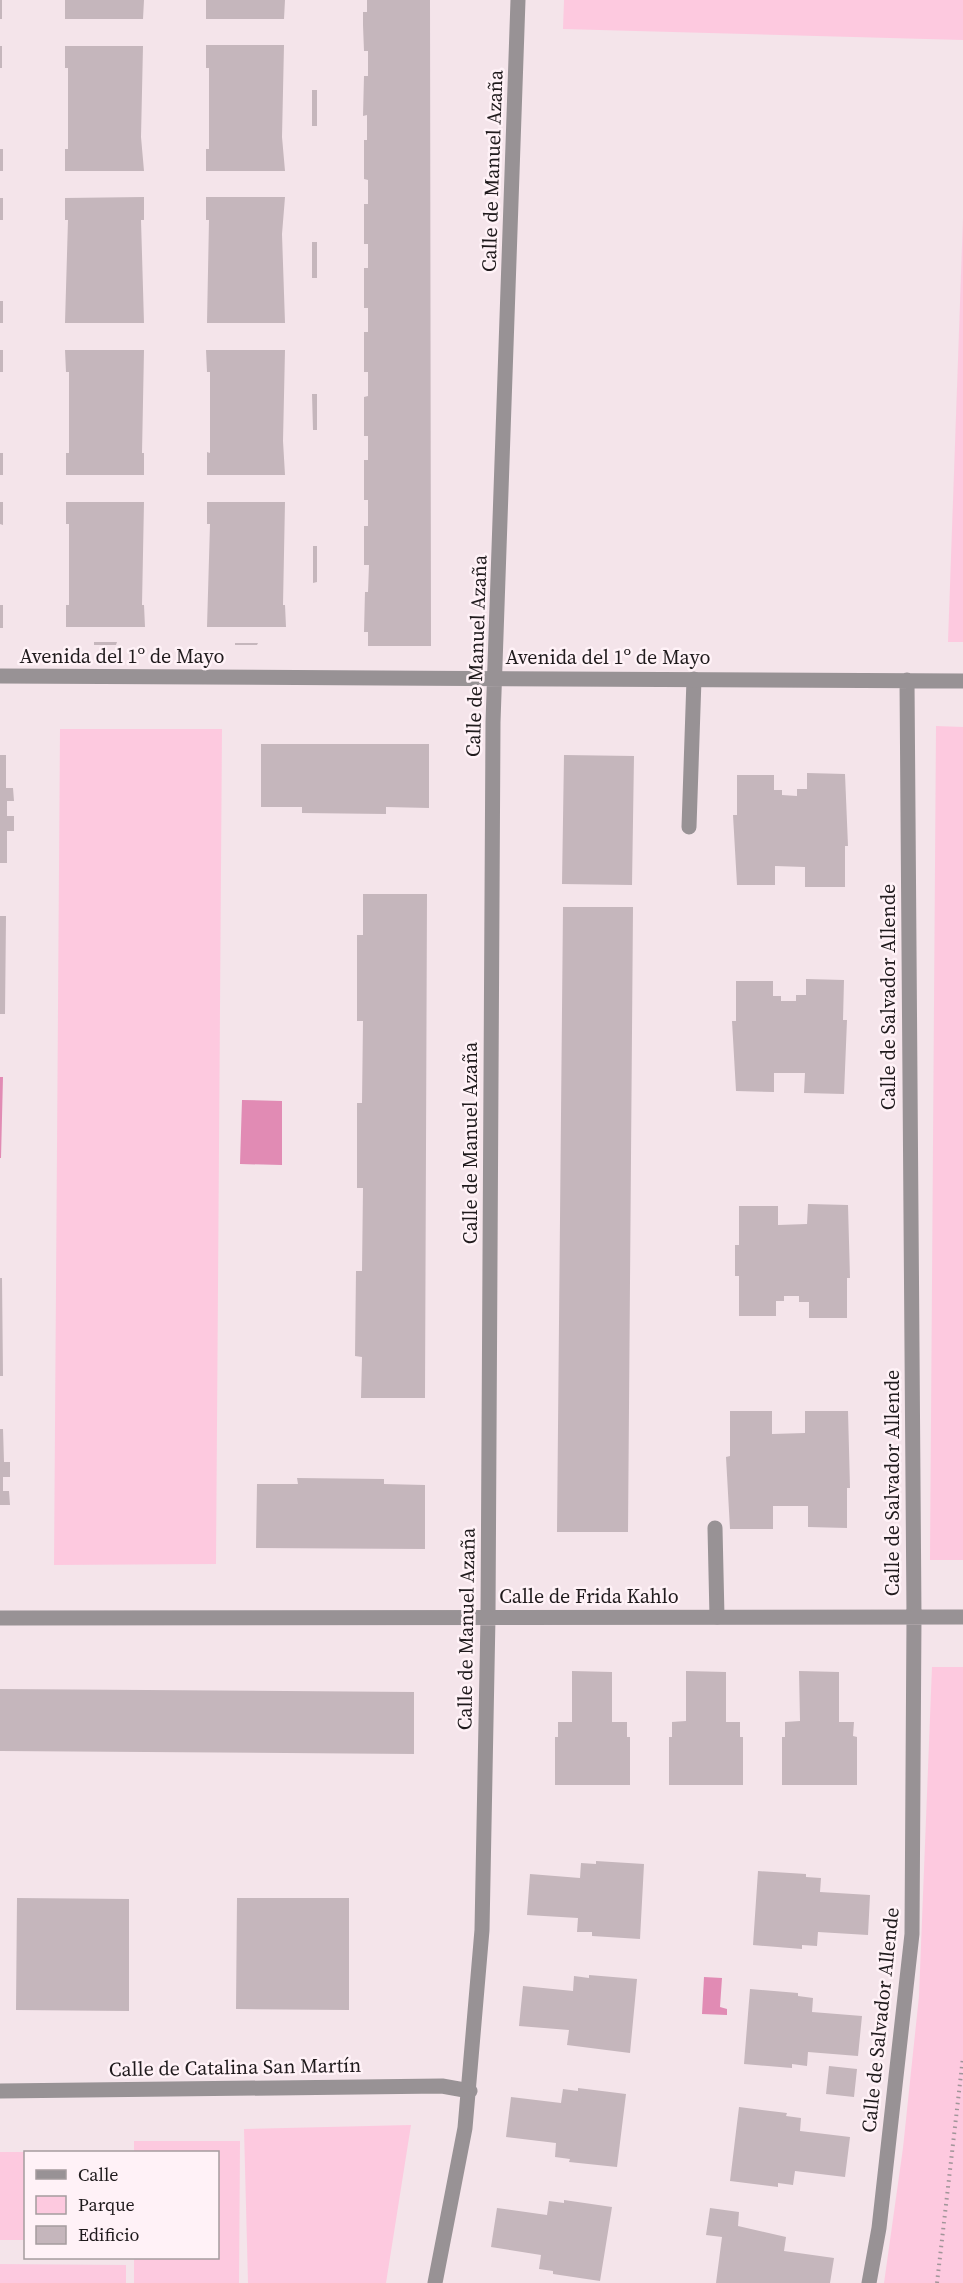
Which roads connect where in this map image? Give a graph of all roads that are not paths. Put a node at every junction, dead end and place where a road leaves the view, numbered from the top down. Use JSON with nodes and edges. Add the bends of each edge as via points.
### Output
{"nodes":[{"id":1,"x":518,"y":0,"type":"edge"},
{"id":2,"x":0,"y":676,"type":"edge"},
{"id":3,"x":495,"y":678,"type":"junction"},
{"id":4,"x":694,"y":679,"type":"junction"},
{"id":5,"x":908,"y":680,"type":"junction"},
{"id":6,"x":963,"y":681,"type":"edge"},
{"id":7,"x":689,"y":827,"type":"dead end"},
{"id":8,"x":715,"y":1528,"type":"dead end"},
{"id":9,"x":488,"y":1617,"type":"junction"},
{"id":10,"x":717,"y":1617,"type":"junction"},
{"id":11,"x":914,"y":1617,"type":"junction"},
{"id":12,"x":963,"y":1617,"type":"edge"},
{"id":13,"x":0,"y":1618,"type":"edge"},
{"id":14,"x":0,"y":2091,"type":"edge"},
{"id":15,"x":470,"y":2091,"type":"junction"},
{"id":16,"x":435,"y":2283,"type":"edge"},
{"id":17,"x":869,"y":2283,"type":"edge"}],
"edges":[{"from":1,"to":3,"type":"street","name":"Calle de Manuel Azaña"},
{"from":2,"to":3,"type":"street","name":"Avenida del 1º de Mayo"},
{"from":3,"to":4,"type":"street","name":"Avenida del 1º de Mayo"},
{"from":3,"to":9,"type":"street","name":"Calle de Manuel Azaña"},
{"from":4,"to":5,"type":"street","name":"Avenida del 1º de Mayo"},
{"from":4,"to":7,"type":"street"},
{"from":5,"to":6,"type":"street","name":"Avenida del 1º de Mayo"},
{"from":5,"to":11,"type":"street","name":"Calle de Salvador Allende"},
{"from":8,"to":10,"type":"street"},
{"from":9,"to":10,"type":"street","name":"Calle de Frida Kahlo"},
{"from":9,"to":13,"type":"street","name":"Calle de Frida Kahlo"},
{"from":9,"to":15,"type":"street","name":"Calle de Manuel Azaña","via":[[482,1930]]},
{"from":10,"to":11,"type":"street","name":"Calle de Frida Kahlo"},
{"from":11,"to":12,"type":"street","name":"Calle de Frida Kahlo"},
{"from":11,"to":17,"type":"street","name":"Calle de Salvador Allende","via":[[912,1934],[879,2228]]},
{"from":14,"to":15,"type":"street","name":"Calle de Catalina San Martín","via":[[442,2086]]},
{"from":15,"to":16,"type":"street","name":"Calle de Manuel Azaña"}]}
